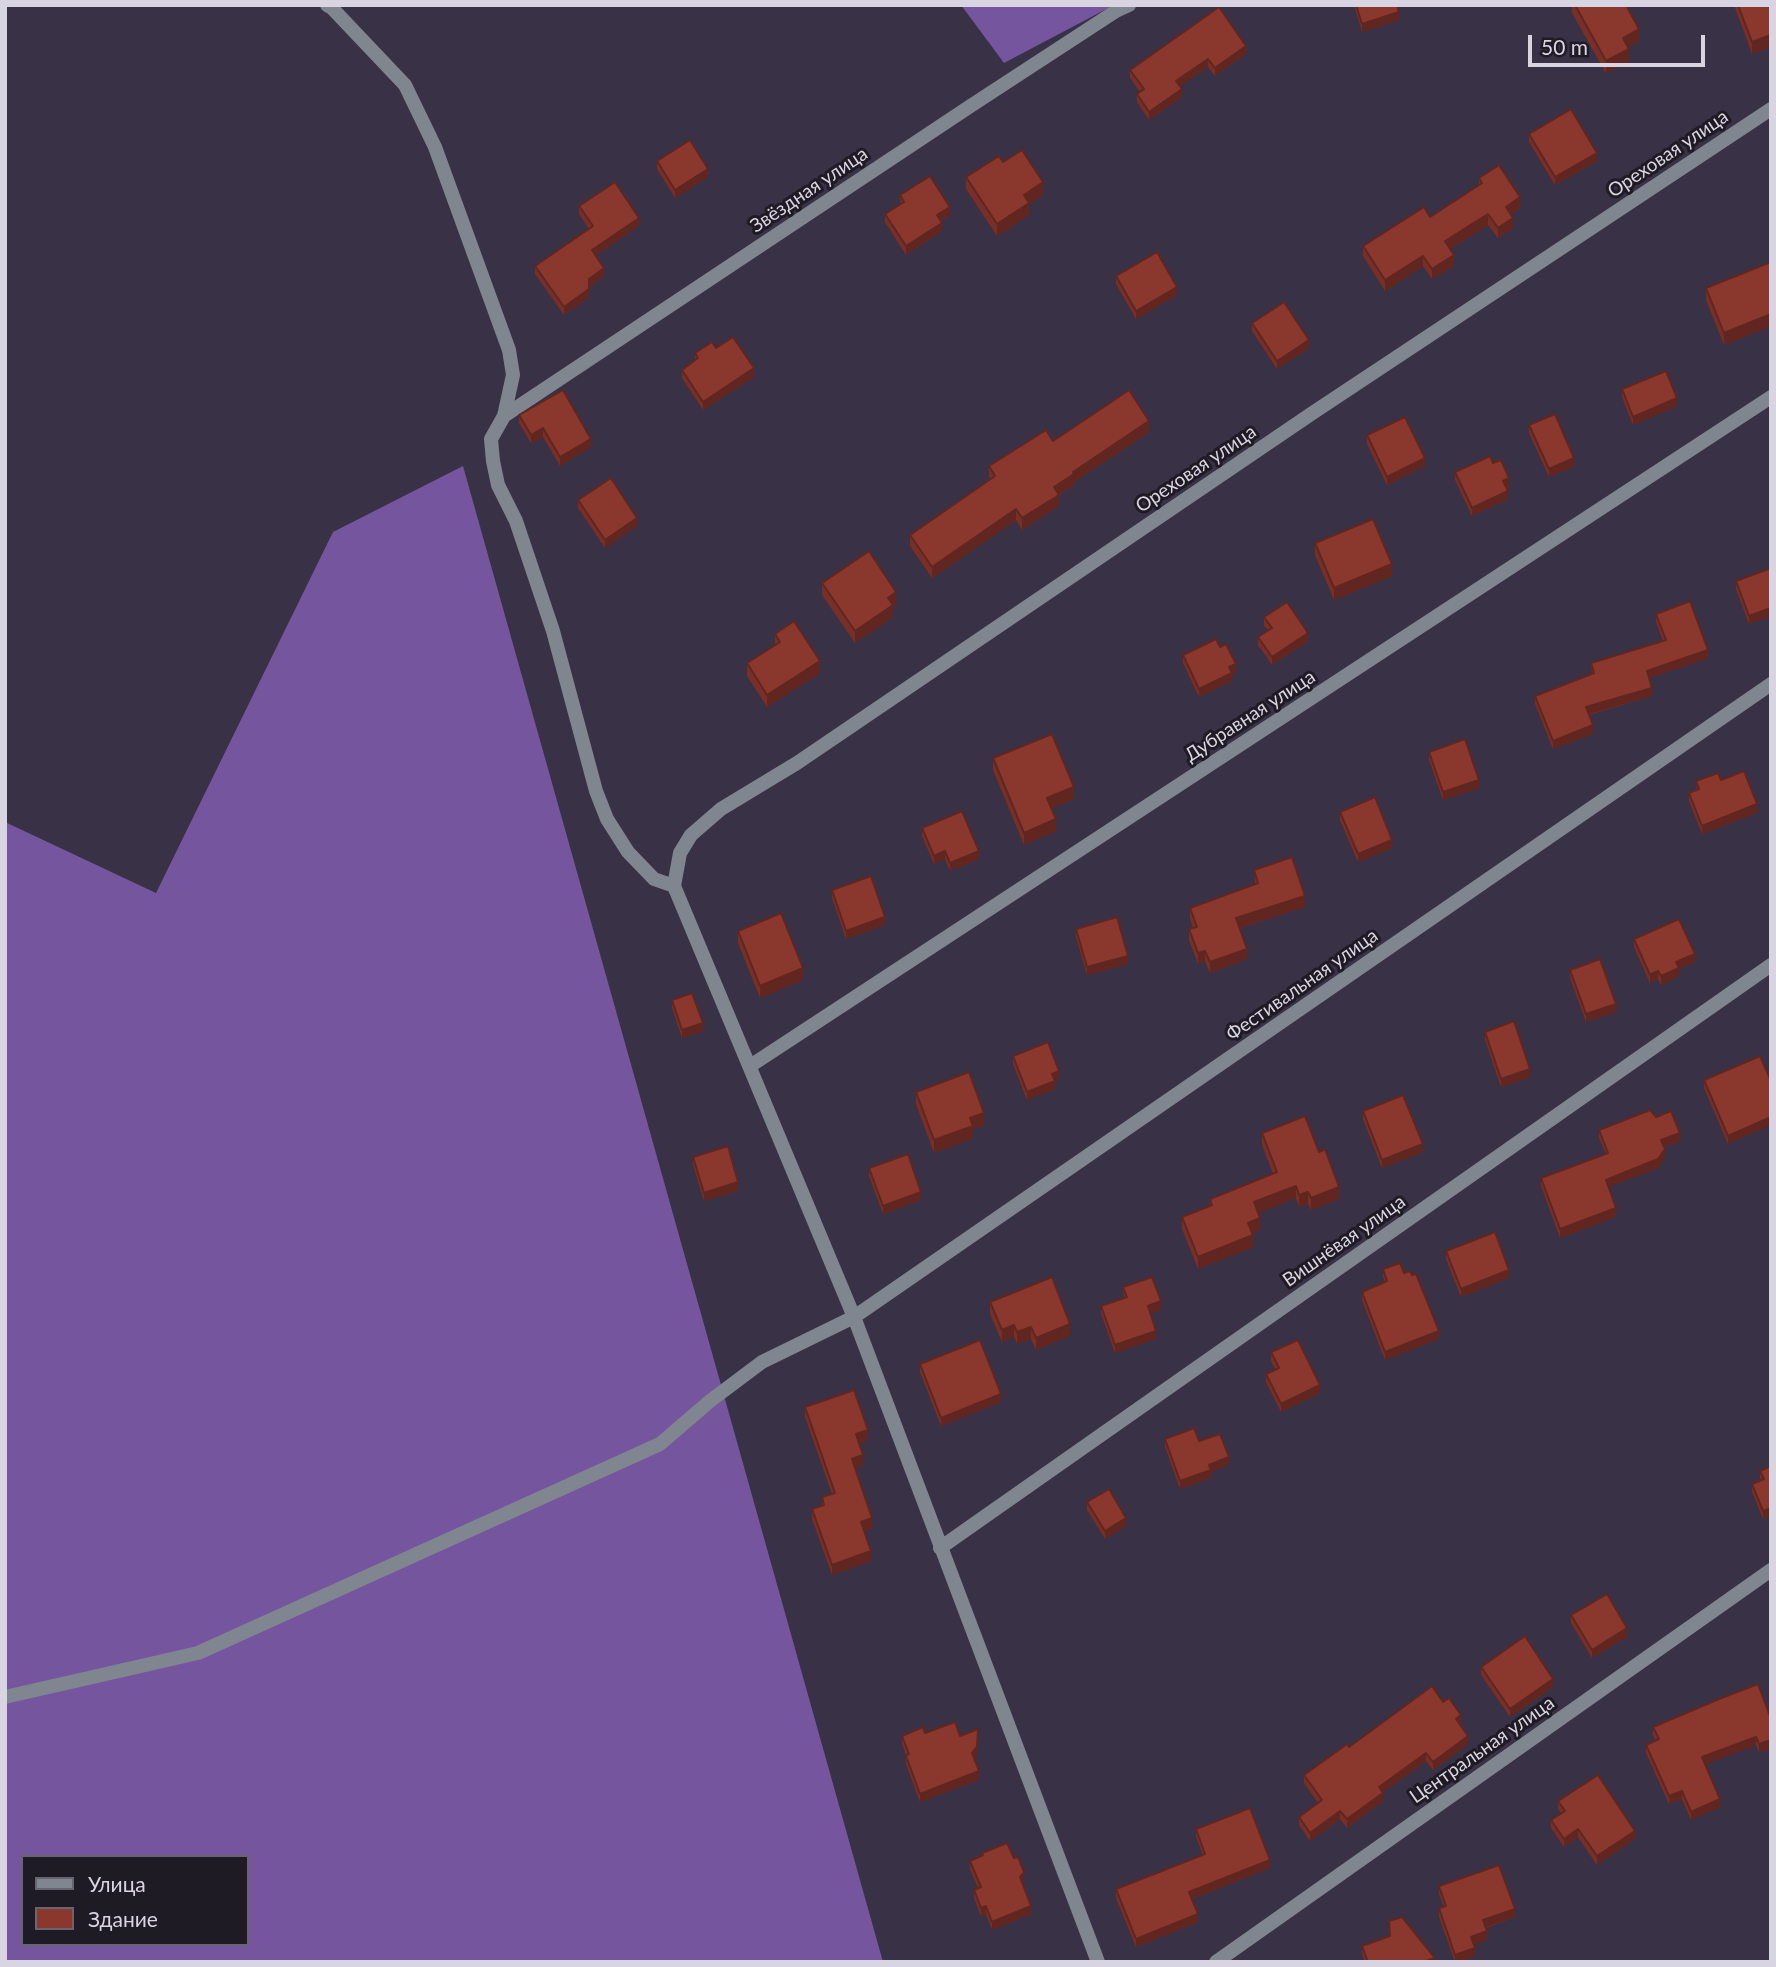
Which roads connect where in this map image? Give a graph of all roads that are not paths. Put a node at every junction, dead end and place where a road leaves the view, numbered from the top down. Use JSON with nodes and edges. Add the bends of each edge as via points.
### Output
{"nodes":[{"id":1,"x":327,"y":5,"type":"edge"},
{"id":2,"x":1129,"y":5,"type":"edge"},
{"id":3,"x":1771,"y":109,"type":"edge"},
{"id":4,"x":1771,"y":397,"type":"edge"},
{"id":5,"x":508,"y":413,"type":"junction"},
{"id":6,"x":1771,"y":684,"type":"edge"},
{"id":7,"x":674,"y":886,"type":"junction"},
{"id":8,"x":1771,"y":965,"type":"edge"},
{"id":9,"x":750,"y":1066,"type":"junction"},
{"id":10,"x":854,"y":1317,"type":"junction"},
{"id":11,"x":940,"y":1548,"type":"junction"},
{"id":12,"x":1771,"y":1570,"type":"edge"},
{"id":13,"x":5,"y":1697,"type":"edge"},
{"id":14,"x":1098,"y":1962,"type":"edge"},
{"id":15,"x":1216,"y":1962,"type":"edge"}],
"edges":[{"from":1,"to":5,"type":"street","via":[[405,85],[435,147],[509,350],[513,374]]},
{"from":2,"to":5,"type":"street","name":"Звёздная улица"},
{"from":3,"to":7,"type":"street","name":"Ореховая улица","via":[[797,763],[721,809],[691,835],[680,853]]},
{"from":4,"to":9,"type":"street","name":"Дубравная улица"},
{"from":5,"to":7,"type":"street","via":[[491,439],[498,485],[516,521],[553,631],[596,791],[628,852],[654,879]]},
{"from":6,"to":10,"type":"street","name":"Фестивальная улица"},
{"from":7,"to":9,"type":"street"},
{"from":8,"to":11,"type":"street","name":"Вишнёвая улица"},
{"from":9,"to":10,"type":"street"},
{"from":10,"to":11,"type":"street"},
{"from":10,"to":13,"type":"street","name":"Фестивальная улица","via":[[762,1362],[660,1444],[198,1653]]},
{"from":11,"to":14,"type":"street"},
{"from":12,"to":15,"type":"street","name":"Центральная улица"}]}
